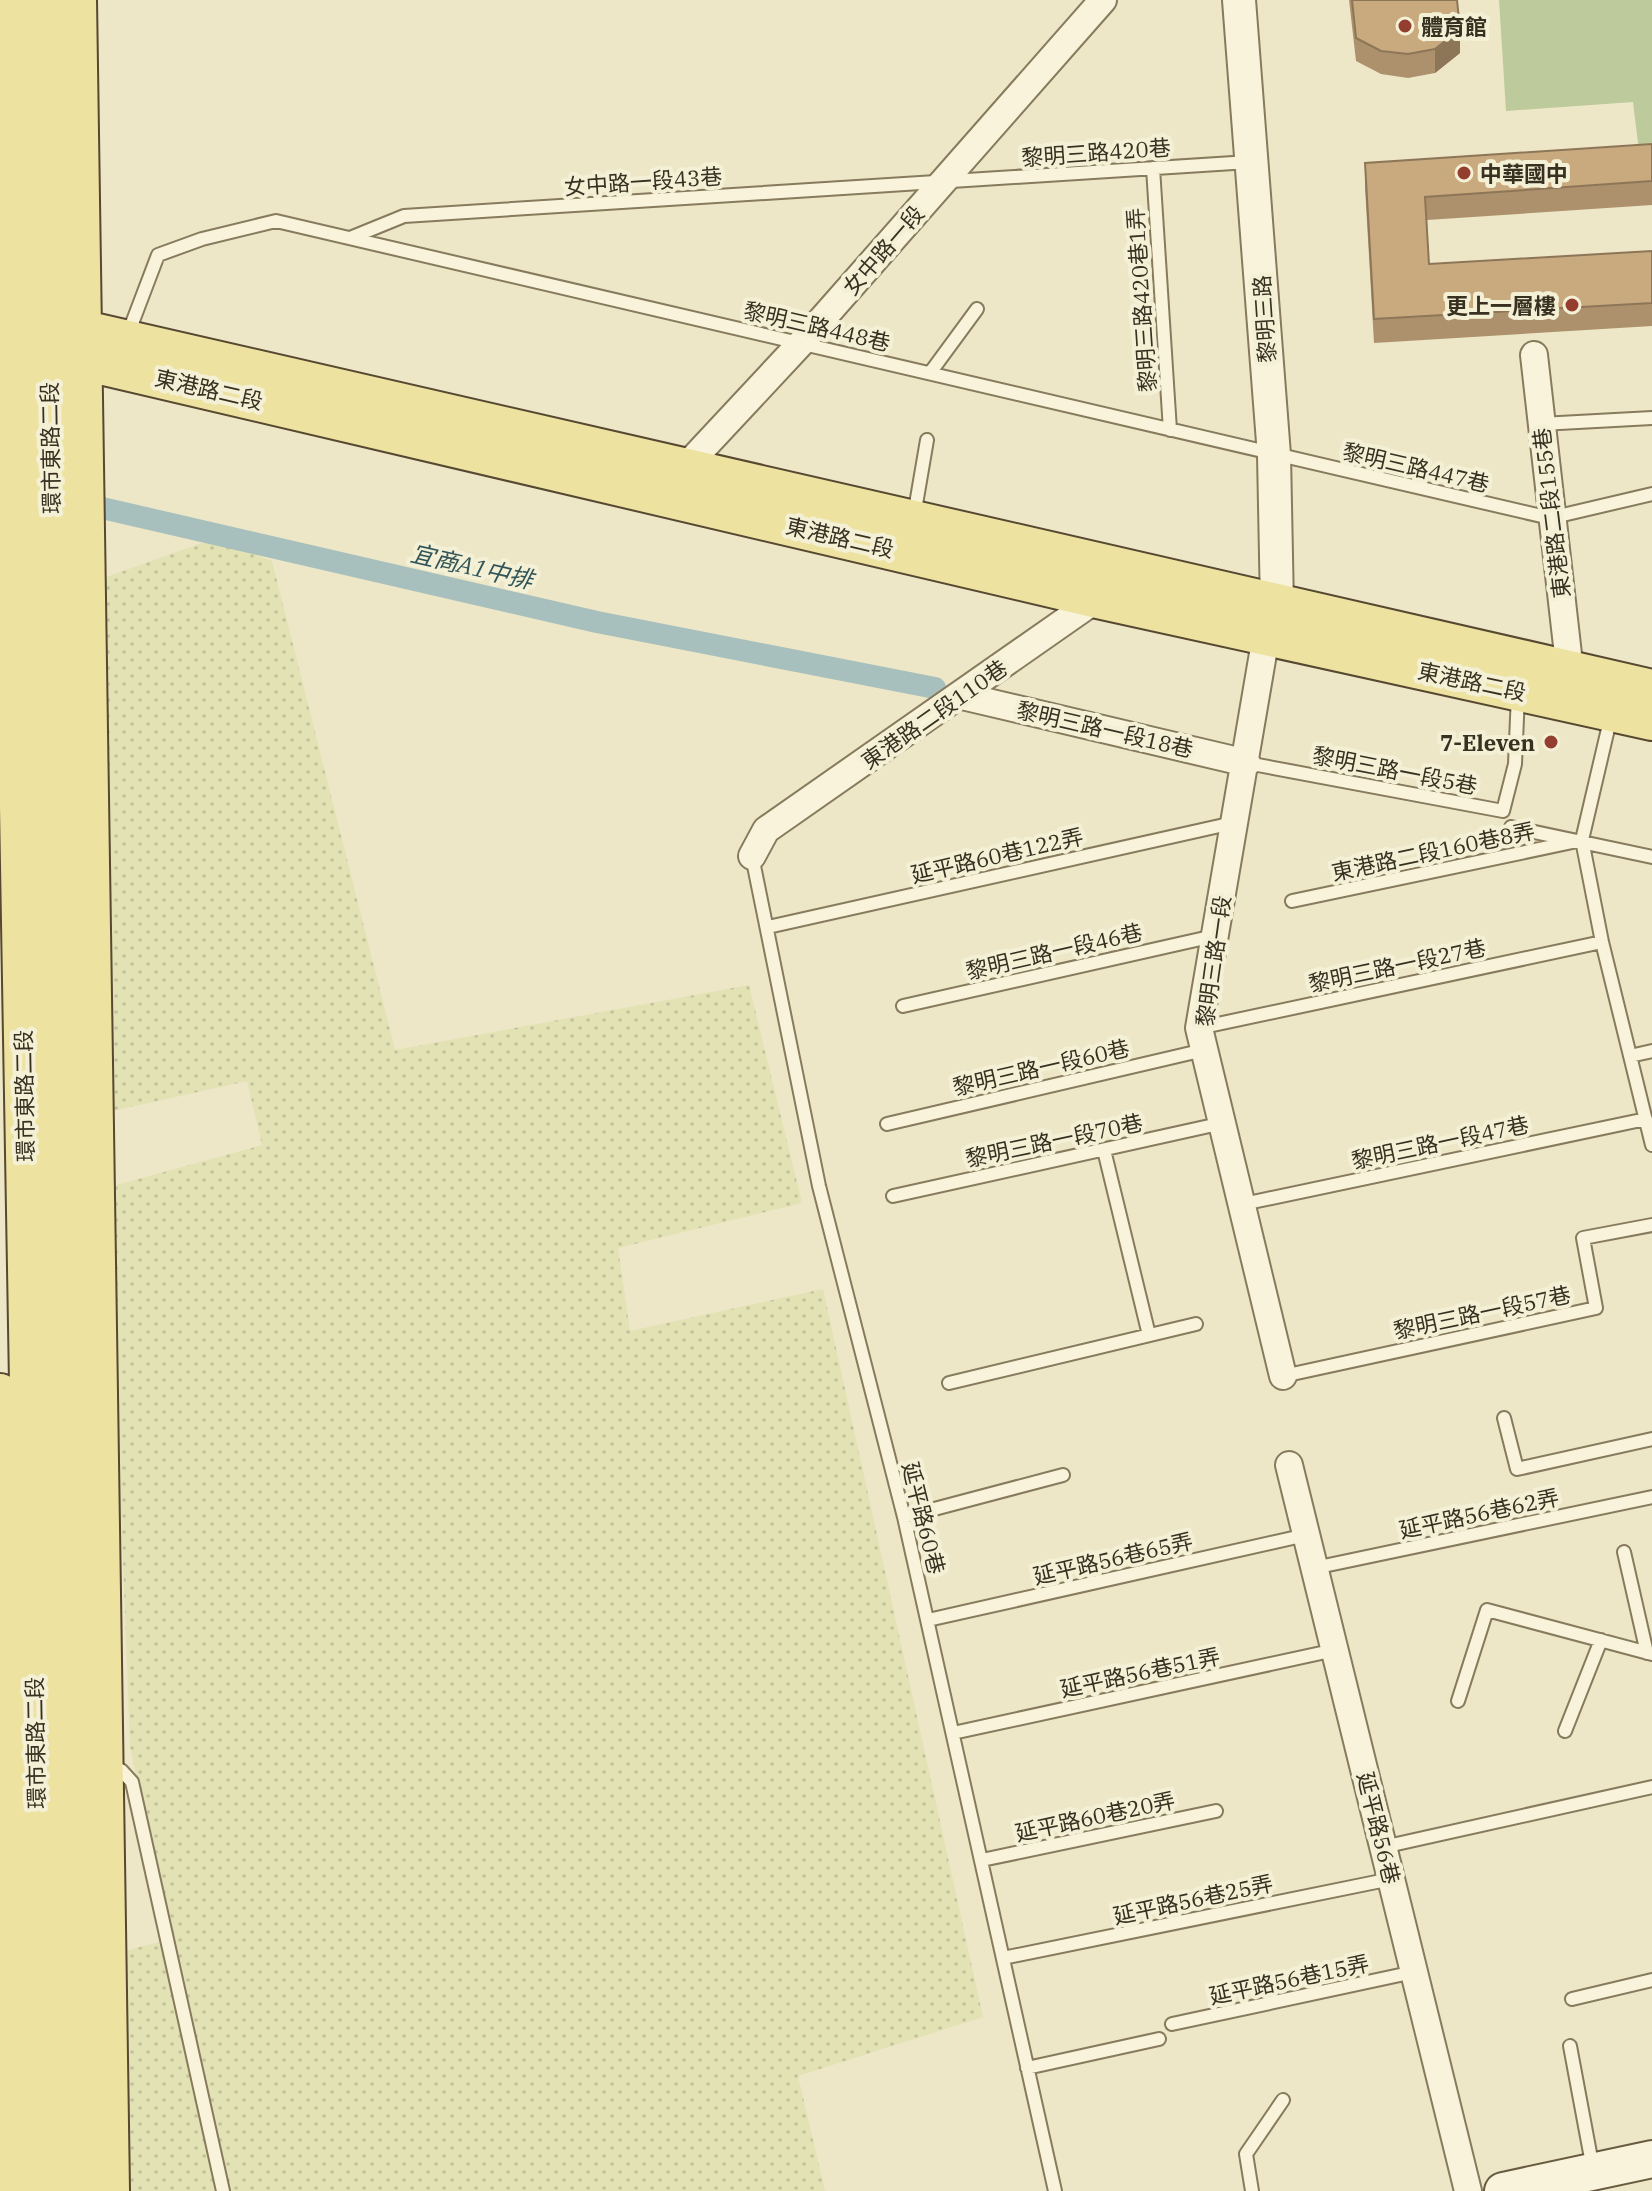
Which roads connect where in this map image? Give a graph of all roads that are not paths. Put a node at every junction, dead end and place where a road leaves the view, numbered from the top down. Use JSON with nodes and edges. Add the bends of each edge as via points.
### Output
{"nodes":[{"id":1,"x":6,"y":0,"type":"edge"},
{"id":2,"x":42,"y":0,"type":"edge"},
{"id":3,"x":76,"y":0,"type":"edge"},
{"id":4,"x":1103,"y":0,"type":"edge"},
{"id":5,"x":1239,"y":0,"type":"edge"},
{"id":6,"x":38,"y":152,"type":"edge"},
{"id":7,"x":1253,"y":161,"type":"junction"},
{"id":8,"x":1153,"y":168,"type":"junction"},
{"id":9,"x":943,"y":182,"type":"junction"},
{"id":10,"x":350,"y":238,"type":"junction"},
{"id":11,"x":977,"y":309,"type":"dead end"},
{"id":12,"x":34,"y":334,"type":"edge"},
{"id":13,"x":126,"y":341,"type":"junction"},
{"id":14,"x":802,"y":342,"type":"junction"},
{"id":15,"x":1534,"y":355,"type":"dead end"},
{"id":16,"x":930,"y":373,"type":"junction"},
{"id":17,"x":1652,"y":418,"type":"edge"},
{"id":18,"x":1541,"y":424,"type":"junction"},
{"id":19,"x":1170,"y":430,"type":"junction"},
{"id":20,"x":927,"y":440,"type":"dead end"},
{"id":21,"x":1274,"y":455,"type":"junction"},
{"id":22,"x":671,"y":481,"type":"junction"},
{"id":23,"x":1652,"y":494,"type":"edge"},
{"id":24,"x":1550,"y":518,"type":"junction"},
{"id":25,"x":913,"y":521,"type":"junction"},
{"id":26,"x":1102,"y":582,"type":"junction"},
{"id":27,"x":1271,"y":621,"type":"junction"},
{"id":28,"x":1570,"y":672,"type":"junction"},
{"id":29,"x":1652,"y":690,"type":"edge"},
{"id":30,"x":1518,"y":691,"type":"junction"},
{"id":31,"x":962,"y":696,"type":"junction"},
{"id":32,"x":1612,"y":711,"type":"junction"},
{"id":33,"x":1652,"y":720,"type":"edge"},
{"id":34,"x":1247,"y":763,"type":"junction"},
{"id":35,"x":1235,"y":822,"type":"junction"},
{"id":36,"x":1511,"y":827,"type":"dead end"},
{"id":37,"x":1582,"y":840,"type":"junction"},
{"id":38,"x":752,"y":856,"type":"joint"},
{"id":39,"x":1652,"y":857,"type":"edge"},
{"id":40,"x":1292,"y":901,"type":"dead end"},
{"id":41,"x":768,"y":927,"type":"junction"},
{"id":42,"x":1214,"y":936,"type":"junction"},
{"id":43,"x":1602,"y":942,"type":"junction"},
{"id":44,"x":903,"y":1006,"type":"dead end"},
{"id":45,"x":1202,"y":1039,"type":"junction"},
{"id":46,"x":1652,"y":1051,"type":"edge"},
{"id":47,"x":1630,"y":1056,"type":"junction"},
{"id":48,"x":44,"y":1080,"type":"edge"},
{"id":49,"x":1646,"y":1119,"type":"junction"},
{"id":50,"x":1223,"y":1123,"type":"junction"},
{"id":51,"x":887,"y":1124,"type":"dead end"},
{"id":52,"x":1652,"y":1145,"type":"edge"},
{"id":53,"x":1104,"y":1150,"type":"junction"},
{"id":54,"x":893,"y":1196,"type":"dead end"},
{"id":55,"x":1243,"y":1204,"type":"junction"},
{"id":56,"x":1652,"y":1225,"type":"edge"},
{"id":57,"x":1196,"y":1324,"type":"dead end"},
{"id":58,"x":1149,"y":1335,"type":"junction"},
{"id":59,"x":1283,"y":1376,"type":"joint"},
{"id":60,"x":949,"y":1383,"type":"dead end"},
{"id":61,"x":0,"y":1394,"type":"edge"},
{"id":62,"x":1504,"y":1418,"type":"dead end"},
{"id":63,"x":1652,"y":1439,"type":"edge"},
{"id":64,"x":1289,"y":1465,"type":"dead end"},
{"id":65,"x":1063,"y":1475,"type":"dead end"},
{"id":66,"x":1652,"y":1497,"type":"edge"},
{"id":67,"x":904,"y":1517,"type":"junction"},
{"id":68,"x":1306,"y":1535,"type":"junction"},
{"id":69,"x":1624,"y":1552,"type":"dead end"},
{"id":70,"x":1314,"y":1568,"type":"junction"},
{"id":71,"x":928,"y":1620,"type":"junction"},
{"id":72,"x":1601,"y":1640,"type":"junction"},
{"id":73,"x":1335,"y":1650,"type":"junction"},
{"id":74,"x":1649,"y":1653,"type":"edge"},
{"id":75,"x":1458,"y":1701,"type":"dead end"},
{"id":76,"x":1565,"y":1731,"type":"dead end"},
{"id":77,"x":953,"y":1733,"type":"junction"},
{"id":78,"x":63,"y":1767,"type":"junction"},
{"id":79,"x":1652,"y":1787,"type":"edge"},
{"id":80,"x":1216,"y":1811,"type":"dead end"},
{"id":81,"x":1383,"y":1847,"type":"junction"},
{"id":82,"x":982,"y":1860,"type":"junction"},
{"id":83,"x":1391,"y":1879,"type":"junction"},
{"id":84,"x":1003,"y":1958,"type":"junction"},
{"id":85,"x":1414,"y":1972,"type":"junction"},
{"id":86,"x":1652,"y":1980,"type":"edge"},
{"id":87,"x":1572,"y":1999,"type":"dead end"},
{"id":88,"x":1172,"y":2024,"type":"dead end"},
{"id":89,"x":1159,"y":2039,"type":"dead end"},
{"id":90,"x":1570,"y":2046,"type":"dead end"},
{"id":91,"x":1027,"y":2068,"type":"junction"},
{"id":92,"x":1283,"y":2100,"type":"dead end"},
{"id":93,"x":1652,"y":2159,"type":"edge"},
{"id":94,"x":1593,"y":2172,"type":"junction"},
{"id":95,"x":13,"y":2191,"type":"edge"},
{"id":96,"x":44,"y":2191,"type":"edge"},
{"id":97,"x":78,"y":2191,"type":"edge"},
{"id":98,"x":109,"y":2191,"type":"edge"},
{"id":99,"x":223,"y":2191,"type":"edge"},
{"id":100,"x":1055,"y":2191,"type":"edge"},
{"id":101,"x":1252,"y":2191,"type":"edge"},
{"id":102,"x":1468,"y":2191,"type":"edge"},
{"id":103,"x":1503,"y":2191,"type":"edge"}],
"edges":[{"from":1,"to":6,"type":"main road","name":"環市東路二段"},
{"from":2,"to":6,"type":"main road","name":"環市東路二段"},
{"from":3,"to":6,"type":"main road","name":"環市東路二段"},
{"from":4,"to":9,"type":"street","name":"女中路一段"},
{"from":5,"to":7,"type":"street","name":"黎明三路"},
{"from":6,"to":12,"type":"main road","name":"環市東路二段"},
{"from":6,"to":12,"type":"main road","name":"環市東路二段"},
{"from":7,"to":8,"type":"lane","name":"黎明三路420巷"},
{"from":7,"to":21,"type":"street","name":"黎明三路"},
{"from":8,"to":9,"type":"lane","name":"黎明三路420巷"},
{"from":8,"to":19,"type":"lane","name":"黎明三路420巷1弄"},
{"from":9,"to":10,"type":"lane","name":"女中路一段43巷","via":[[404,216]]},
{"from":9,"to":14,"type":"street","name":"女中路一段"},
{"from":10,"to":13,"type":"lane","name":"黎明三路448巷","via":[[276,221],[158,255]]},
{"from":10,"to":14,"type":"lane","name":"黎明三路448巷"},
{"from":11,"to":16,"type":"lane"},
{"from":12,"to":13,"type":"main road","name":"東港路二段"},
{"from":12,"to":22,"type":"main road","name":"東港路二段"},
{"from":12,"to":48,"type":"main road","name":"環市東路二段"},
{"from":12,"to":48,"type":"main road","name":"環市東路二段"},
{"from":13,"to":22,"type":"main road","name":"東港路二段"},
{"from":14,"to":16,"type":"lane","name":"黎明三路448巷"},
{"from":14,"to":22,"type":"street","name":"女中路一段"},
{"from":15,"to":18,"type":"street","name":"東港路二段155巷"},
{"from":16,"to":19,"type":"lane","name":"黎明三路448巷"},
{"from":17,"to":18,"type":"lane"},
{"from":18,"to":24,"type":"street","name":"東港路二段155巷"},
{"from":19,"to":21,"type":"lane","name":"黎明三路448巷"},
{"from":20,"to":25,"type":"lane"},
{"from":21,"to":24,"type":"lane","name":"黎明三路447巷"},
{"from":21,"to":27,"type":"street","name":"黎明三路"},
{"from":22,"to":25,"type":"main road","name":"東港路二段"},
{"from":22,"to":26,"type":"main road","name":"東港路二段"},
{"from":23,"to":24,"type":"lane"},
{"from":24,"to":28,"type":"street","name":"東港路二段155巷"},
{"from":25,"to":26,"type":"main road","name":"東港路二段"},
{"from":26,"to":27,"type":"main road","name":"東港路二段"},
{"from":26,"to":31,"type":"street","name":"東港路二段110巷"},
{"from":27,"to":28,"type":"main road","name":"東港路二段"},
{"from":27,"to":30,"type":"main road","name":"東港路二段"},
{"from":27,"to":34,"type":"street","name":"黎明三路一段"},
{"from":28,"to":29,"type":"main road","name":"東港路二段"},
{"from":28,"to":30,"type":"lane"},
{"from":28,"to":32,"type":"lane"},
{"from":30,"to":32,"type":"main road","name":"東港路二段"},
{"from":30,"to":34,"type":"lane","name":"黎明三路一段5巷","via":[[1515,764],[1503,811]]},
{"from":31,"to":34,"type":"street","name":"黎明三路一段18巷"},
{"from":31,"to":38,"type":"street","name":"東港路二段110巷","via":[[766,830]]},
{"from":32,"to":33,"type":"main road","name":"東港路二段"},
{"from":32,"to":37,"type":"lane"},
{"from":34,"to":35,"type":"street","name":"黎明三路一段"},
{"from":35,"to":41,"type":"lane","name":"延平路60巷122弄"},
{"from":35,"to":42,"type":"street","name":"黎明三路一段"},
{"from":36,"to":37,"type":"lane"},
{"from":37,"to":39,"type":"lane"},
{"from":37,"to":40,"type":"lane","name":"東港路二段160巷8弄"},
{"from":37,"to":43,"type":"lane"},
{"from":38,"to":41,"type":"lane","name":"延平路60巷"},
{"from":41,"to":67,"type":"lane","name":"延平路60巷","via":[[819,1186]]},
{"from":42,"to":44,"type":"lane","name":"黎明三路一段46巷"},
{"from":42,"to":45,"type":"street","name":"黎明三路一段"},
{"from":43,"to":45,"type":"lane","name":"黎明三路一段27巷"},
{"from":43,"to":47,"type":"lane"},
{"from":45,"to":50,"type":"street","name":"黎明三路一段"},
{"from":45,"to":51,"type":"lane","name":"黎明三路一段60巷"},
{"from":46,"to":47,"type":"lane"},
{"from":47,"to":49,"type":"lane"},
{"from":48,"to":78,"type":"main road","name":"環市東路二段"},
{"from":48,"to":78,"type":"main road","name":"環市東路二段"},
{"from":49,"to":52,"type":"lane"},
{"from":49,"to":55,"type":"lane","name":"黎明三路一段47巷"},
{"from":50,"to":53,"type":"lane","name":"黎明三路一段70巷"},
{"from":50,"to":55,"type":"street","name":"黎明三路一段"},
{"from":53,"to":54,"type":"lane","name":"黎明三路一段70巷"},
{"from":53,"to":58,"type":"lane"},
{"from":55,"to":59,"type":"street","name":"黎明三路一段"},
{"from":56,"to":59,"type":"lane","name":"黎明三路一段57巷","via":[[1583,1238],[1596,1308]]},
{"from":57,"to":58,"type":"lane"},
{"from":58,"to":60,"type":"lane"},
{"from":61,"to":78,"type":"main road","name":"環市東路二段"},
{"from":62,"to":63,"type":"lane","via":[[1517,1469]]},
{"from":64,"to":68,"type":"street","name":"延平路56巷"},
{"from":65,"to":67,"type":"lane"},
{"from":66,"to":70,"type":"lane","name":"延平路56巷62弄"},
{"from":67,"to":71,"type":"lane","name":"延平路60巷"},
{"from":68,"to":70,"type":"street","name":"延平路56巷"},
{"from":68,"to":71,"type":"lane","name":"延平路56巷65弄"},
{"from":69,"to":74,"type":"lane"},
{"from":70,"to":73,"type":"street","name":"延平路56巷"},
{"from":71,"to":77,"type":"lane","name":"延平路60巷"},
{"from":72,"to":74,"type":"lane"},
{"from":72,"to":75,"type":"lane","via":[[1487,1610]]},
{"from":72,"to":76,"type":"lane"},
{"from":73,"to":77,"type":"lane","name":"延平路56巷51弄"},
{"from":73,"to":81,"type":"street","name":"延平路56巷"},
{"from":77,"to":82,"type":"lane","name":"延平路60巷"},
{"from":78,"to":95,"type":"main road","name":"環市東路二段"},
{"from":78,"to":96,"type":"main road","name":"環市東路二段"},
{"from":78,"to":97,"type":"main road","name":"環市東路二段"},
{"from":78,"to":98,"type":"main road","name":"環市東路二段"},
{"from":78,"to":99,"type":"lane","via":[[121,1770],[132,1782]]},
{"from":79,"to":81,"type":"lane"},
{"from":80,"to":82,"type":"lane","name":"延平路60巷20弄"},
{"from":81,"to":83,"type":"street","name":"延平路56巷"},
{"from":82,"to":84,"type":"lane","name":"延平路60巷"},
{"from":83,"to":84,"type":"lane","name":"延平路56巷25弄"},
{"from":83,"to":85,"type":"street","name":"延平路56巷"},
{"from":84,"to":91,"type":"lane","name":"延平路60巷"},
{"from":85,"to":88,"type":"lane","name":"延平路56巷15弄"},
{"from":85,"to":102,"type":"street","name":"延平路56巷"},
{"from":86,"to":87,"type":"lane"},
{"from":89,"to":91,"type":"lane"},
{"from":90,"to":94,"type":"lane"},
{"from":91,"to":100,"type":"lane","name":"延平路60巷"},
{"from":92,"to":101,"type":"lane","via":[[1246,2154]]},
{"from":93,"to":94,"type":"main road"},
{"from":94,"to":103,"type":"main road"}]}
